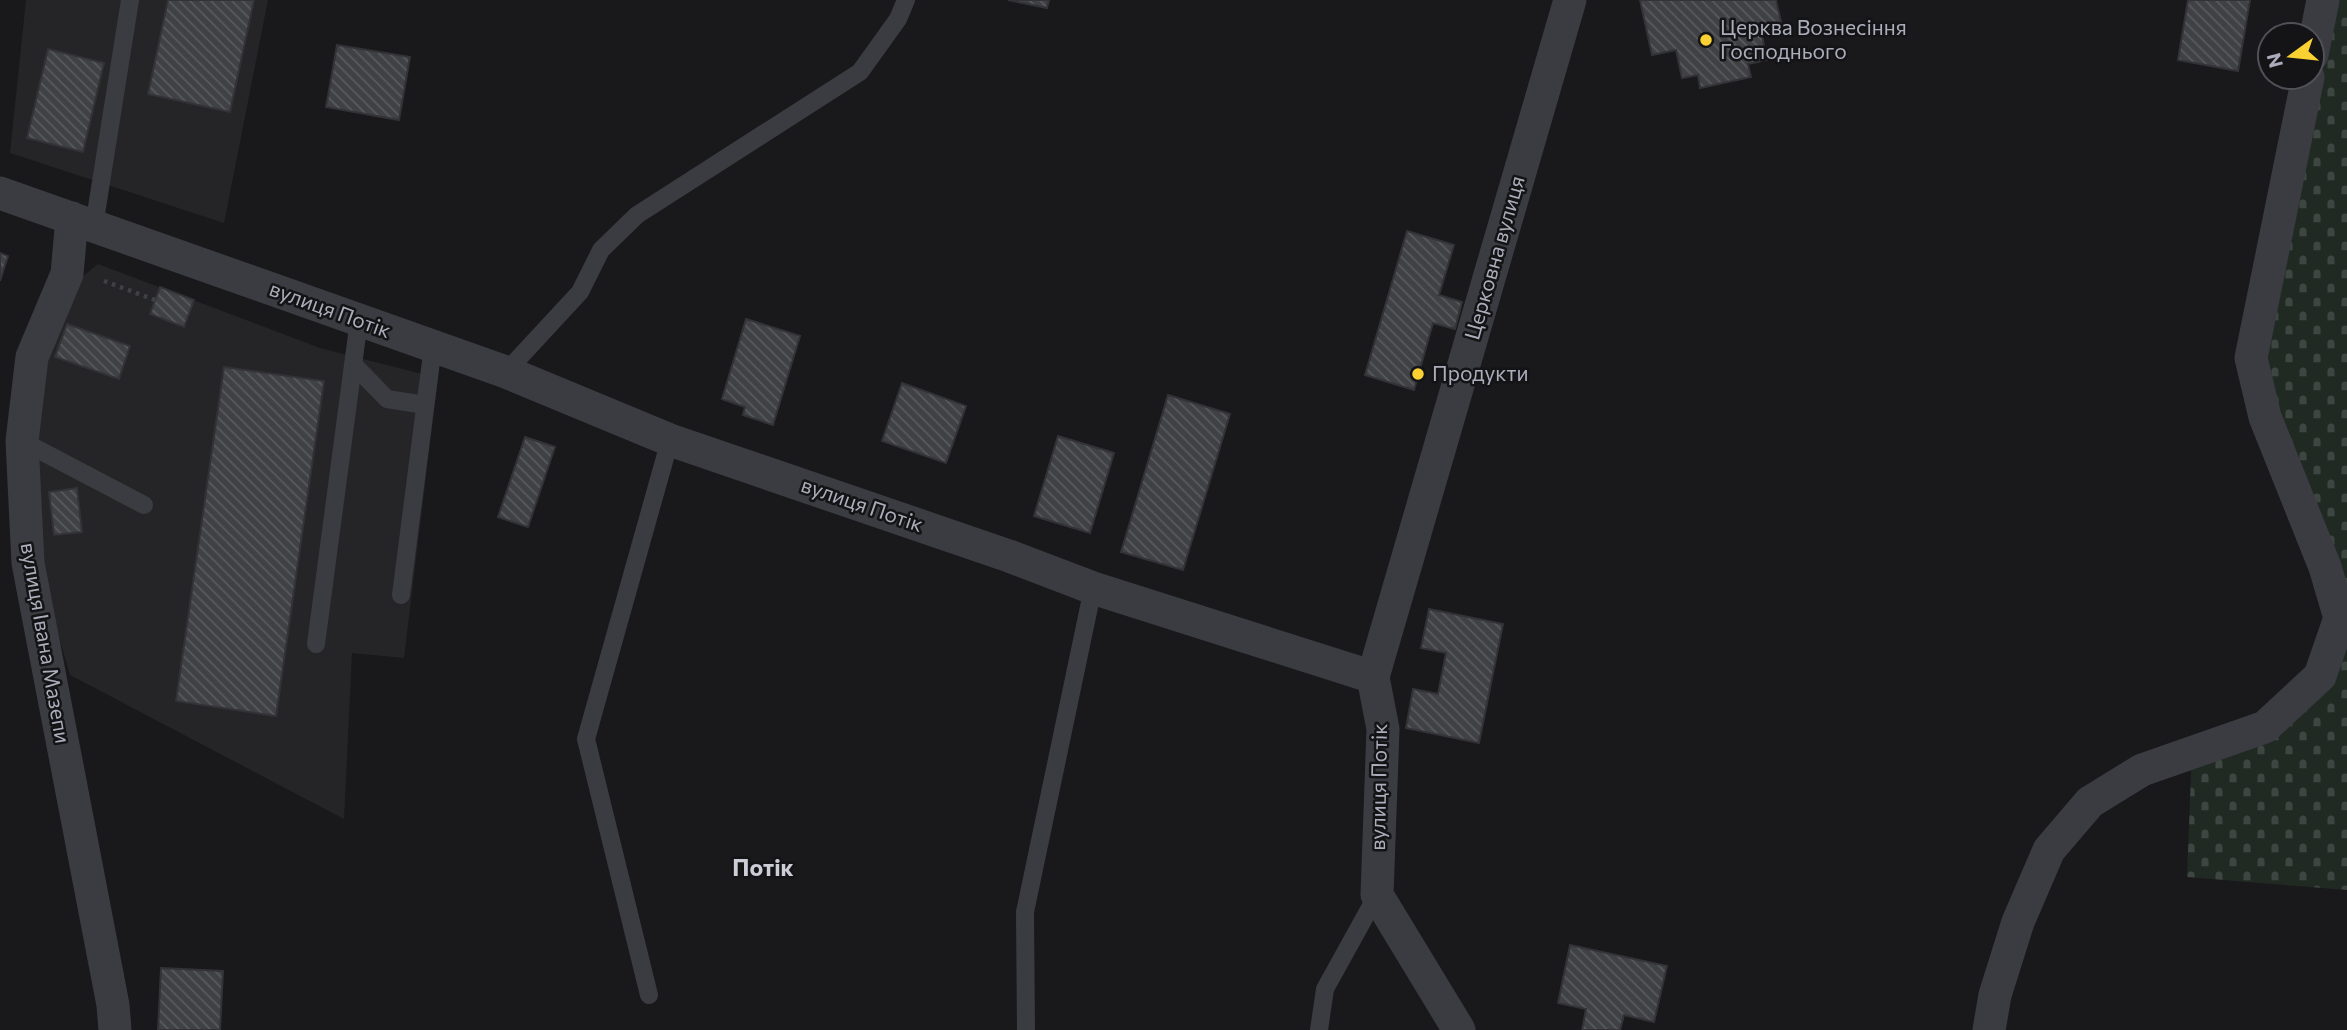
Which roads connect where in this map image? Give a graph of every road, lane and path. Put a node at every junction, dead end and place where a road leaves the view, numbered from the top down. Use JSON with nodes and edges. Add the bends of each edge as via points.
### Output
{"nodes":[{"id":1,"x":130,"y":0,"type":"edge"},
{"id":2,"x":906,"y":0,"type":"edge"},
{"id":3,"x":1570,"y":0,"type":"edge"},
{"id":4,"x":2323,"y":0,"type":"edge"},
{"id":5,"x":2319,"y":21,"type":"edge"},
{"id":6,"x":2305,"y":91,"type":"edge"},
{"id":7,"x":0,"y":193,"type":"edge"},
{"id":8,"x":78,"y":228,"type":"junction"},
{"id":9,"x":155,"y":300,"type":"dead end"},
{"id":10,"x":359,"y":320,"type":"junction"},
{"id":11,"x":433,"y":346,"type":"junction"},
{"id":12,"x":353,"y":364,"type":"junction"},
{"id":13,"x":506,"y":372,"type":"junction"},
{"id":14,"x":425,"y":405,"type":"junction"},
{"id":15,"x":670,"y":440,"type":"junction"},
{"id":16,"x":22,"y":441,"type":"junction"},
{"id":17,"x":144,"y":505,"type":"dead end"},
{"id":18,"x":1093,"y":588,"type":"junction"},
{"id":19,"x":401,"y":595,"type":"dead end"},
{"id":20,"x":316,"y":643,"type":"dead end"},
{"id":21,"x":1373,"y":677,"type":"junction"},
{"id":22,"x":1377,"y":895,"type":"junction"},
{"id":23,"x":649,"y":995,"type":"dead end"},
{"id":24,"x":115,"y":1030,"type":"edge"},
{"id":25,"x":1026,"y":1030,"type":"edge"},
{"id":26,"x":1319,"y":1030,"type":"edge"},
{"id":27,"x":1459,"y":1030,"type":"edge"},
{"id":28,"x":1989,"y":1030,"type":"edge"}],
"edges":[{"from":1,"to":8,"type":"lane"},
{"from":2,"to":13,"type":"lane","via":[[860,72],[637,215],[601,250],[580,292]]},
{"from":3,"to":21,"type":"street","name":"Церковна вулиця"},
{"from":4,"to":5,"type":"street"},
{"from":6,"to":28,"type":"street","via":[[2251,358],[2265,417],[2325,567],[2340,618],[2320,676],[2265,727],[2142,770],[2090,802],[2049,850],[2018,922]]},
{"from":7,"to":8,"type":"street","name":"вулиця Потік"},
{"from":8,"to":9,"type":"path","via":[[97,278]]},
{"from":8,"to":10,"type":"street","name":"вулиця Потік"},
{"from":8,"to":16,"type":"street","name":"вулиця Івана Мазепи","via":[[67,274],[32,357]]},
{"from":10,"to":11,"type":"street","name":"вулиця Потік"},
{"from":10,"to":12,"type":"lane"},
{"from":11,"to":13,"type":"street","name":"вулиця Потік"},
{"from":11,"to":14,"type":"lane"},
{"from":12,"to":14,"type":"lane","via":[[387,399]]},
{"from":12,"to":20,"type":"lane"},
{"from":13,"to":15,"type":"street","name":"вулиця Потік"},
{"from":14,"to":19,"type":"lane"},
{"from":15,"to":18,"type":"street","name":"вулиця Потік"},
{"from":15,"to":23,"type":"lane","via":[[586,738]]},
{"from":16,"to":17,"type":"lane"},
{"from":16,"to":24,"type":"street","name":"вулиця Івана Мазепи","via":[[28,563]]},
{"from":18,"to":21,"type":"street","name":"вулиця Потік"},
{"from":18,"to":25,"type":"lane","via":[[1025,912]]},
{"from":21,"to":22,"type":"street","name":"вулиця Потік","via":[[1383,729]]},
{"from":22,"to":26,"type":"lane","via":[[1325,989]]},
{"from":22,"to":27,"type":"street"}]}
